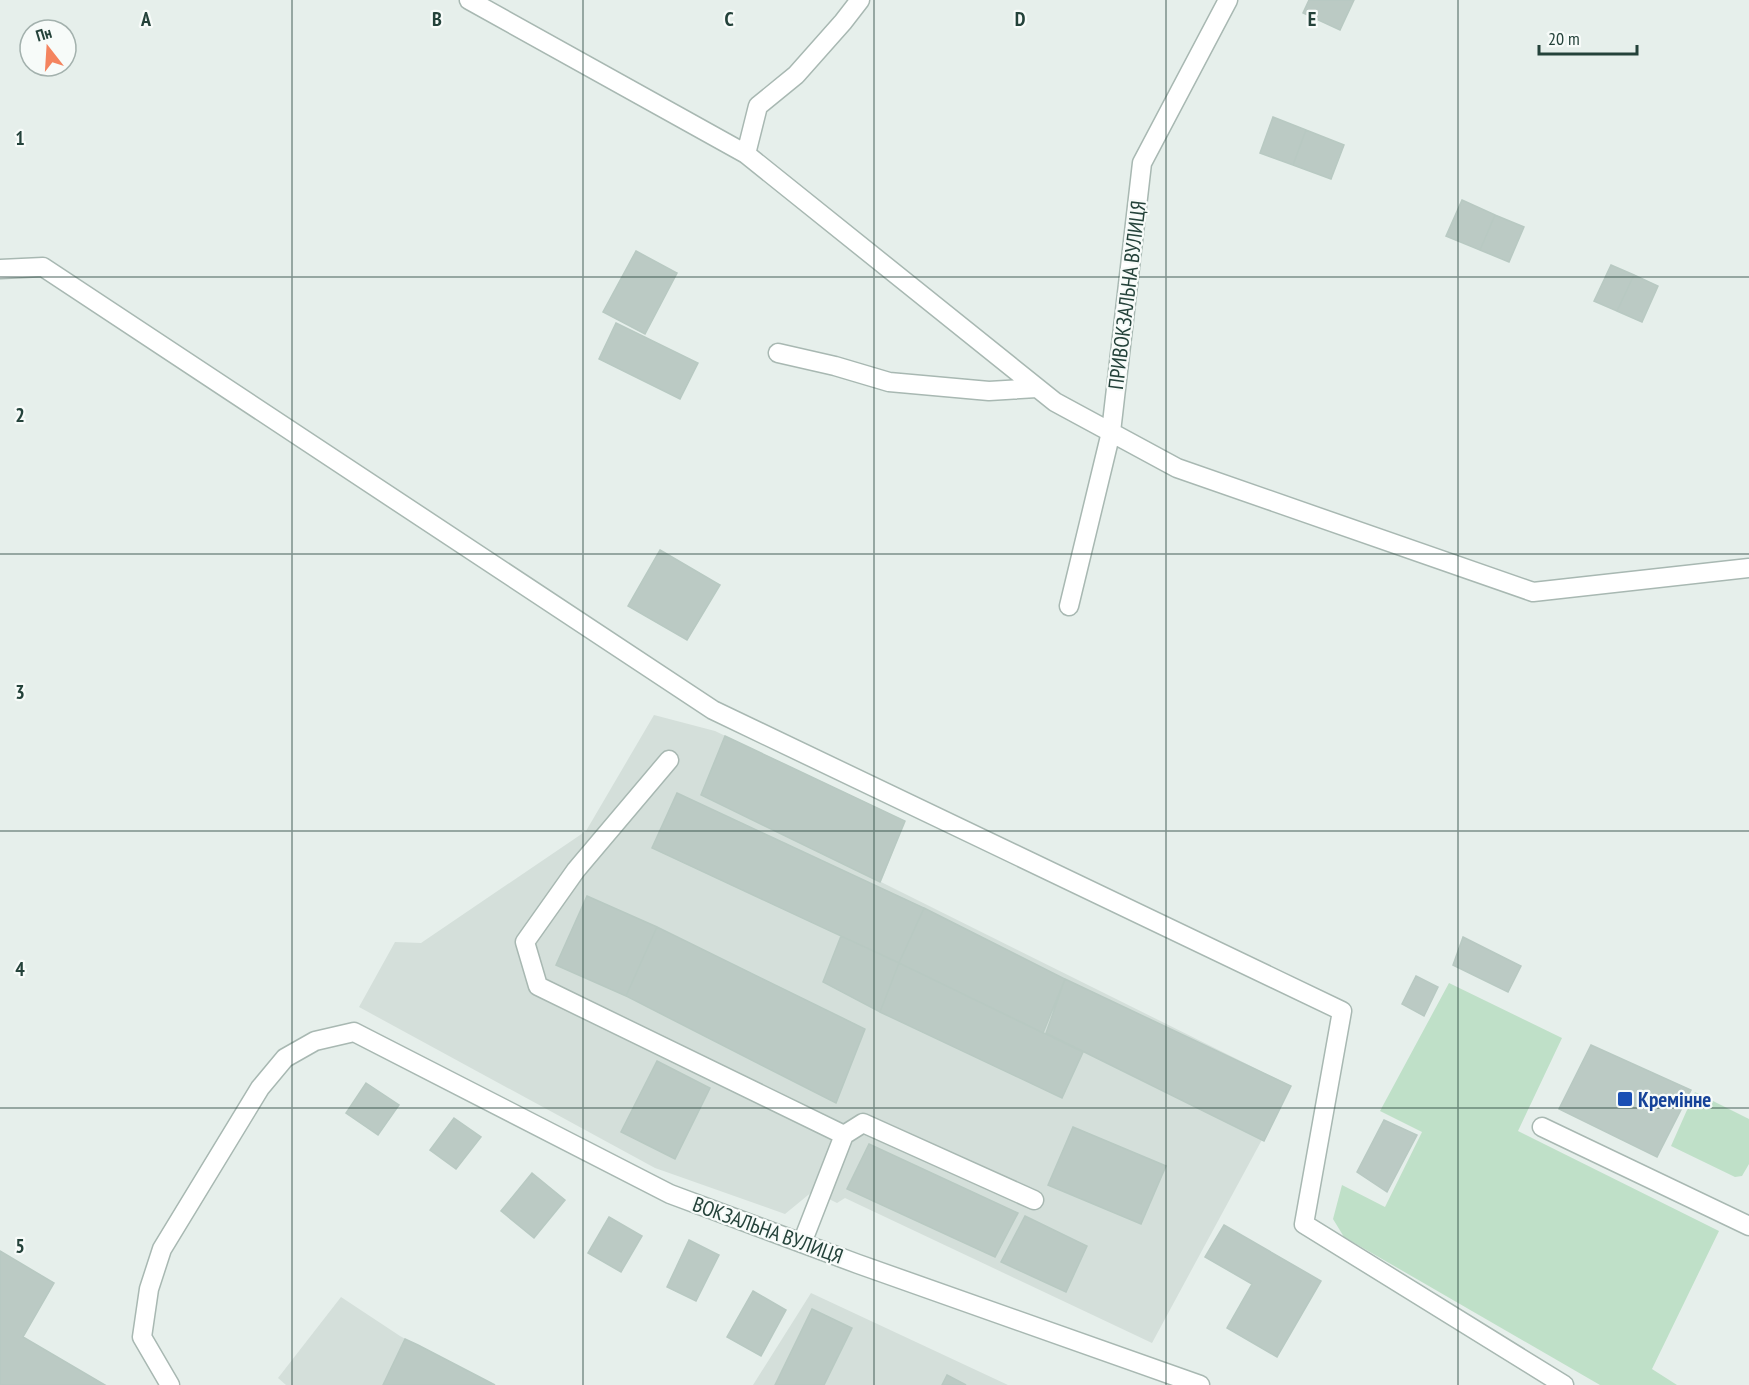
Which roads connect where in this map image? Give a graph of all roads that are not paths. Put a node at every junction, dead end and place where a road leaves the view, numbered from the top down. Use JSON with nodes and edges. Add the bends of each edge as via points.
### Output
{"nodes":[{"id":1,"x":469,"y":0,"type":"edge"},
{"id":2,"x":860,"y":0,"type":"edge"},
{"id":3,"x":1228,"y":0,"type":"edge"},
{"id":4,"x":746,"y":154,"type":"junction"},
{"id":5,"x":0,"y":269,"type":"edge"},
{"id":6,"x":778,"y":353,"type":"dead end"},
{"id":7,"x":1037,"y":388,"type":"junction"},
{"id":8,"x":1111,"y":432,"type":"junction"},
{"id":9,"x":1749,"y":568,"type":"edge"},
{"id":10,"x":1069,"y":606,"type":"dead end"},
{"id":11,"x":669,"y":760,"type":"dead end"},
{"id":12,"x":1542,"y":1127,"type":"dead end"},
{"id":13,"x":844,"y":1135,"type":"junction"},
{"id":14,"x":1034,"y":1200,"type":"dead end"},
{"id":15,"x":1749,"y":1226,"type":"edge"},
{"id":16,"x":801,"y":1243,"type":"junction"},
{"id":17,"x":170,"y":1385,"type":"edge"},
{"id":18,"x":1200,"y":1385,"type":"edge"},
{"id":19,"x":1563,"y":1385,"type":"edge"}],
"edges":[{"from":1,"to":4,"type":"street"},
{"from":2,"to":4,"type":"street","via":[[796,75],[758,106]]},
{"from":3,"to":8,"type":"street","name":"ПРИВОКЗАЛЬНА ВУЛИЦЯ","via":[[1142,163]]},
{"from":4,"to":7,"type":"street"},
{"from":5,"to":19,"type":"street","via":[[43,267],[713,710],[1342,1011],[1304,1224]]},
{"from":6,"to":7,"type":"street","via":[[889,382],[989,391]]},
{"from":7,"to":8,"type":"street"},
{"from":8,"to":9,"type":"street","via":[[1177,468],[1533,592]]},
{"from":8,"to":10,"type":"street","name":"ПРИВОКЗАЛЬНА ВУЛИЦЯ"},
{"from":11,"to":13,"type":"street","via":[[576,870],[525,942],[538,986]]},
{"from":12,"to":15,"type":"street"},
{"from":13,"to":14,"type":"street","via":[[863,1124]]},
{"from":13,"to":16,"type":"street"},
{"from":16,"to":17,"type":"street","name":"ВОКЗАЛЬНА ВУЛИЦЯ","via":[[670,1194],[354,1032],[315,1041],[285,1058],[260,1088],[162,1249],[149,1289],[141,1337]]},
{"from":16,"to":18,"type":"street","name":"ВОКЗАЛЬНА ВУЛИЦЯ"}]}
